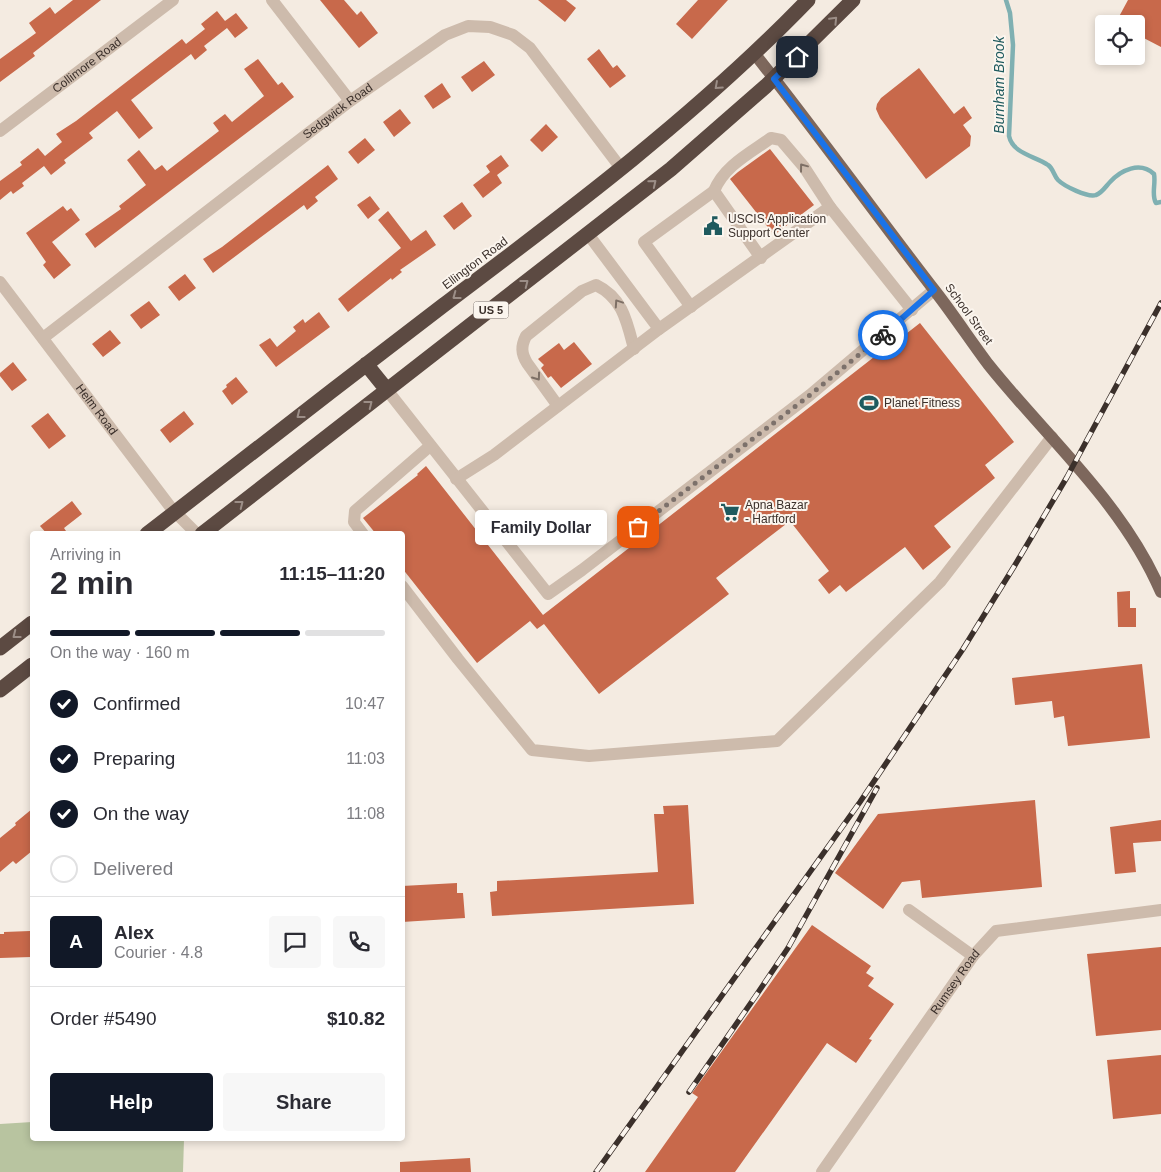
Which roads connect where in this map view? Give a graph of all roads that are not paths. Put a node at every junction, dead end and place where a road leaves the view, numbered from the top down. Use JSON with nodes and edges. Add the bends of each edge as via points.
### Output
{"nodes":[{"id":1,"x":173,"y":0,"type":"edge"},
{"id":2,"x":272,"y":0,"type":"edge"},
{"id":3,"x":808,"y":0,"type":"edge"},
{"id":4,"x":853,"y":0,"type":"edge"},
{"id":5,"x":754,"y":53,"type":"junction"},
{"id":6,"x":774,"y":79,"type":"junction"},
{"id":7,"x":350,"y":101,"type":"junction"},
{"id":8,"x":0,"y":131,"type":"edge"},
{"id":9,"x":620,"y":168,"type":"junction"},
{"id":10,"x":714,"y":191,"type":"junction"},
{"id":11,"x":830,"y":207,"type":"junction"},
{"id":12,"x":588,"y":234,"type":"junction"},
{"id":13,"x":761,"y":258,"type":"junction"},
{"id":14,"x":0,"y":282,"type":"edge"},
{"id":15,"x":934,"y":290,"type":"junction"},
{"id":16,"x":691,"y":306,"type":"junction"},
{"id":17,"x":912,"y":310,"type":"junction"},
{"id":18,"x":659,"y":329,"type":"junction"},
{"id":19,"x":43,"y":338,"type":"junction"},
{"id":20,"x":634,"y":348,"type":"junction"},
{"id":21,"x":366,"y":364,"type":"junction"},
{"id":22,"x":387,"y":390,"type":"junction"},
{"id":23,"x":558,"y":406,"type":"junction"},
{"id":24,"x":1052,"y":437,"type":"junction"},
{"id":25,"x":430,"y":446,"type":"junction"},
{"id":26,"x":456,"y":479,"type":"junction"},
{"id":27,"x":175,"y":512,"type":"junction"},
{"id":28,"x":152,"y":531,"type":"edge"},
{"id":29,"x":195,"y":531,"type":"edge"},
{"id":30,"x":206,"y":531,"type":"edge"},
{"id":31,"x":361,"y":531,"type":"edge"},
{"id":32,"x":405,"y":590,"type":"edge"},
{"id":33,"x":1161,"y":592,"type":"edge"},
{"id":34,"x":30,"y":625,"type":"edge"},
{"id":35,"x":0,"y":648,"type":"edge"},
{"id":36,"x":30,"y":667,"type":"edge"},
{"id":37,"x":0,"y":690,"type":"edge"},
{"id":38,"x":909,"y":910,"type":"dead end"},
{"id":39,"x":1161,"y":910,"type":"edge"},
{"id":40,"x":973,"y":956,"type":"junction"},
{"id":41,"x":822,"y":1172,"type":"edge"}],
"edges":[{"from":1,"to":8,"type":"street","name":"Collimore Road"},
{"from":2,"to":7,"type":"street"},
{"from":3,"to":5,"type":"highway","name":"Ellington Road","number":"US 5"},
{"from":6,"to":4,"type":"highway","number":"US 5","one_way":true},
{"from":5,"to":6,"type":"main road","name":"School Street"},
{"from":5,"to":9,"type":"highway","name":"Ellington Road","number":"US 5","one_way":true},
{"from":12,"to":6,"type":"highway","number":"US 5","one_way":true,"via":[[677,164]]},
{"from":6,"to":15,"type":"main road","name":"School Street"},
{"from":7,"to":9,"type":"street","name":"Sedgwick Road","via":[[445,35],[468,26],[490,27],[513,35],[530,48]]},
{"from":7,"to":19,"type":"street","name":"Sedgwick Road"},
{"from":9,"to":21,"type":"highway","name":"Ellington Road","number":"US 5","one_way":true,"via":[[579,203]]},
{"from":11,"to":10,"type":"street","one_way":true,"via":[[804,167],[777,138],[771,138],[734,164],[719,179]]},
{"from":10,"to":13,"type":"street"},
{"from":10,"to":16,"type":"street","via":[[644,242]]},
{"from":11,"to":13,"type":"street"},
{"from":11,"to":17,"type":"street"},
{"from":12,"to":18,"type":"street"},
{"from":22,"to":12,"type":"highway","number":"US 5","one_way":true},
{"from":13,"to":16,"type":"street"},
{"from":14,"to":19,"type":"street","name":"Helm Road"},
{"from":15,"to":17,"type":"street"},
{"from":15,"to":24,"type":"main road","name":"School Street","via":[[989,364]]},
{"from":16,"to":18,"type":"street"},
{"from":17,"to":26,"type":"street","via":[[810,395],[548,594]]},
{"from":18,"to":20,"type":"street"},
{"from":19,"to":27,"type":"street","name":"Helm Road"},
{"from":20,"to":23,"type":"street"},
{"from":20,"to":23,"type":"street","one_way":true,"via":[[616,299],[596,285],[582,291],[526,336],[522,344],[522,355]]},
{"from":21,"to":22,"type":"highway"},
{"from":21,"to":27,"type":"highway","name":"Ellington Road","number":"US 5","one_way":true},
{"from":22,"to":25,"type":"street"},
{"from":30,"to":22,"type":"highway","number":"US 5","one_way":true},
{"from":23,"to":26,"type":"street","via":[[494,455]]},
{"from":24,"to":32,"type":"street","via":[[940,582],[777,741],[589,756],[532,750]]},
{"from":24,"to":33,"type":"main road","name":"School Street","via":[[1127,531],[1145,558]]},
{"from":25,"to":26,"type":"street"},
{"from":25,"to":31,"type":"street","via":[[354,511],[354,522]]},
{"from":27,"to":28,"type":"highway","name":"Ellington Road","number":"US 5"},
{"from":27,"to":29,"type":"street","name":"Helm Road"},
{"from":34,"to":35,"type":"highway","one_way":true},
{"from":36,"to":37,"type":"highway"},
{"from":38,"to":40,"type":"street"},
{"from":39,"to":40,"type":"street","name":"Rumsey Road","via":[[996,931]]},
{"from":40,"to":41,"type":"street","name":"Rumsey Road"}]}
